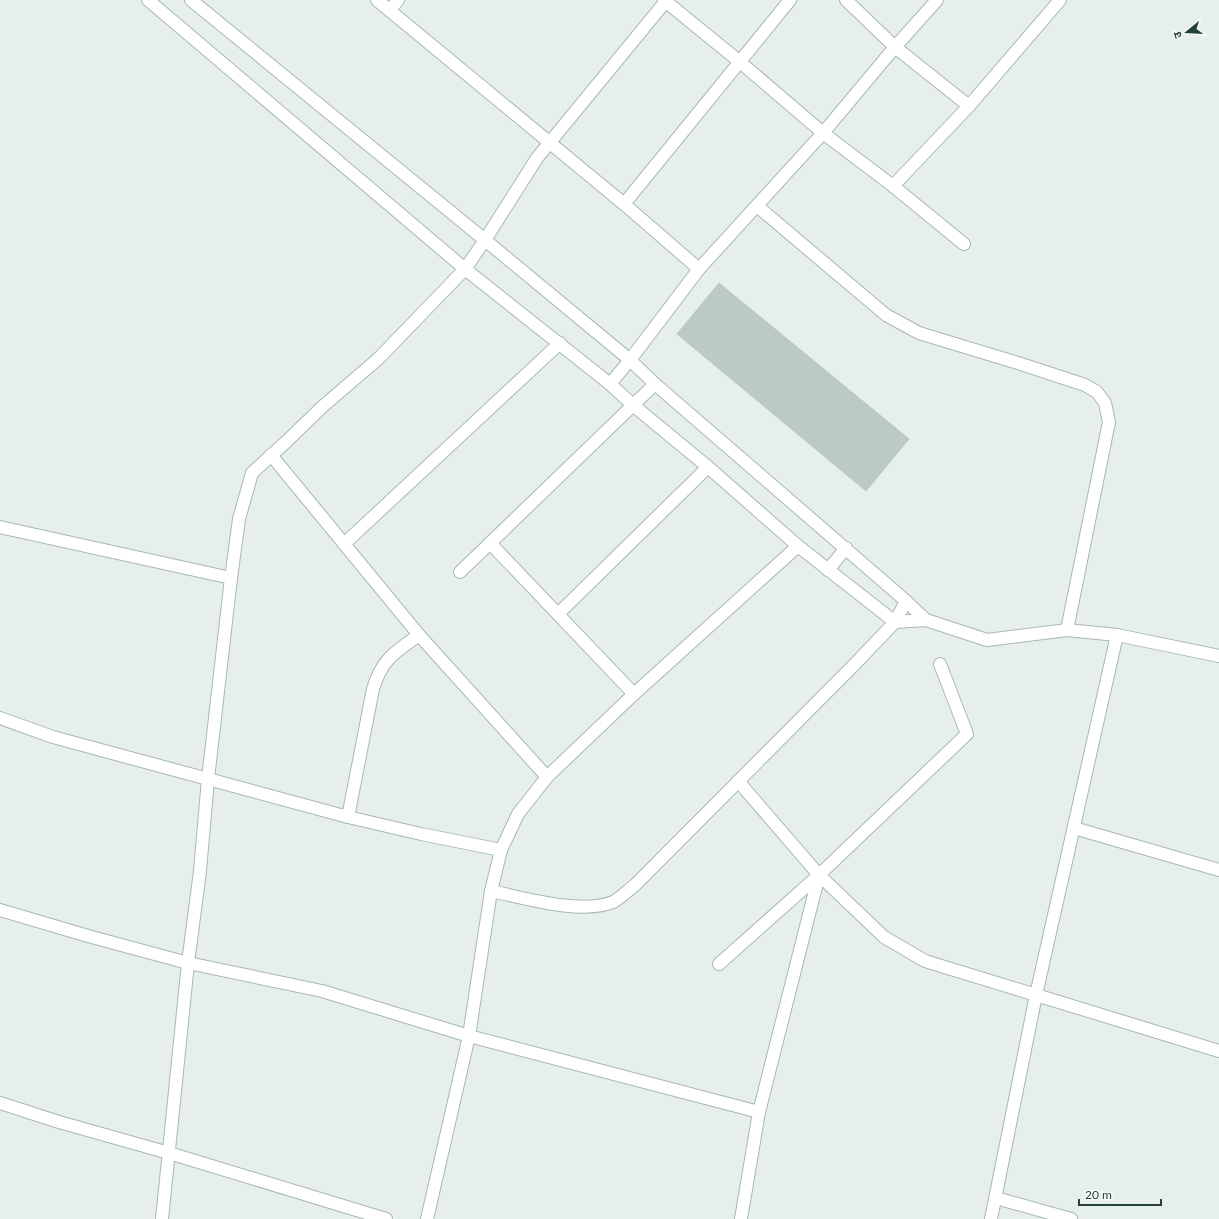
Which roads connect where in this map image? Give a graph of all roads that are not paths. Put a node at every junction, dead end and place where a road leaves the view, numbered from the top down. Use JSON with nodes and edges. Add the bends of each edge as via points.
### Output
{"nodes":[{"id":1,"x":148,"y":0,"type":"edge"},
{"id":2,"x":191,"y":0,"type":"edge"},
{"id":3,"x":377,"y":0,"type":"edge"},
{"id":4,"x":398,"y":0,"type":"edge"},
{"id":5,"x":790,"y":0,"type":"edge"},
{"id":6,"x":846,"y":0,"type":"edge"},
{"id":7,"x":937,"y":0,"type":"edge"},
{"id":8,"x":1060,"y":0,"type":"edge"},
{"id":9,"x":665,"y":1,"type":"edge"},
{"id":10,"x":390,"y":10,"type":"junction"},
{"id":11,"x":895,"y":46,"type":"junction"},
{"id":12,"x":740,"y":62,"type":"junction"},
{"id":13,"x":969,"y":106,"type":"junction"},
{"id":14,"x":823,"y":133,"type":"junction"},
{"id":15,"x":550,"y":143,"type":"junction"},
{"id":16,"x":893,"y":186,"type":"junction"},
{"id":17,"x":624,"y":204,"type":"junction"},
{"id":18,"x":757,"y":206,"type":"junction"},
{"id":19,"x":486,"y":240,"type":"junction"},
{"id":20,"x":964,"y":244,"type":"dead end"},
{"id":21,"x":465,"y":269,"type":"junction"},
{"id":22,"x":699,"y":269,"type":"junction"},
{"id":23,"x":560,"y":343,"type":"junction"},
{"id":24,"x":630,"y":360,"type":"junction"},
{"id":25,"x":610,"y":384,"type":"junction"},
{"id":26,"x":655,"y":384,"type":"junction"},
{"id":27,"x":634,"y":406,"type":"junction"},
{"id":28,"x":271,"y":455,"type":"junction"},
{"id":29,"x":708,"y":467,"type":"junction"},
{"id":30,"x":0,"y":527,"type":"edge"},
{"id":31,"x":490,"y":543,"type":"junction"},
{"id":32,"x":344,"y":544,"type":"junction"},
{"id":33,"x":798,"y":546,"type":"junction"},
{"id":34,"x":846,"y":548,"type":"junction"},
{"id":35,"x":828,"y":570,"type":"junction"},
{"id":36,"x":460,"y":572,"type":"dead end"},
{"id":37,"x":231,"y":578,"type":"junction"},
{"id":38,"x":906,"y":601,"type":"junction"},
{"id":39,"x":558,"y":614,"type":"junction"},
{"id":40,"x":926,"y":620,"type":"junction"},
{"id":41,"x":894,"y":622,"type":"junction"},
{"id":42,"x":1066,"y":630,"type":"junction"},
{"id":43,"x":419,"y":635,"type":"junction"},
{"id":44,"x":1117,"y":635,"type":"junction"},
{"id":45,"x":1219,"y":656,"type":"edge"},
{"id":46,"x":940,"y":664,"type":"dead end"},
{"id":47,"x":634,"y":694,"type":"junction"},
{"id":48,"x":0,"y":718,"type":"edge"},
{"id":49,"x":546,"y":776,"type":"junction"},
{"id":50,"x":208,"y":779,"type":"junction"},
{"id":51,"x":738,"y":781,"type":"junction"},
{"id":52,"x":348,"y":817,"type":"junction"},
{"id":53,"x":1074,"y":828,"type":"junction"},
{"id":54,"x":501,"y":850,"type":"junction"},
{"id":55,"x":1219,"y":870,"type":"edge"},
{"id":56,"x":820,"y":875,"type":"junction"},
{"id":57,"x":491,"y":891,"type":"junction"},
{"id":58,"x":0,"y":910,"type":"edge"},
{"id":59,"x":188,"y":963,"type":"junction"},
{"id":60,"x":719,"y":964,"type":"dead end"},
{"id":61,"x":1036,"y":995,"type":"junction"},
{"id":62,"x":468,"y":1036,"type":"junction"},
{"id":63,"x":1219,"y":1052,"type":"edge"},
{"id":64,"x":0,"y":1103,"type":"edge"},
{"id":65,"x":759,"y":1112,"type":"junction"},
{"id":66,"x":169,"y":1153,"type":"junction"},
{"id":67,"x":996,"y":1198,"type":"junction"},
{"id":68,"x":162,"y":1219,"type":"edge"},
{"id":69,"x":386,"y":1219,"type":"edge"},
{"id":70,"x":427,"y":1219,"type":"edge"},
{"id":71,"x":741,"y":1219,"type":"edge"},
{"id":72,"x":991,"y":1219,"type":"edge"},
{"id":73,"x":1071,"y":1219,"type":"edge"}],
"edges":[{"from":1,"to":21,"type":"street"},
{"from":2,"to":19,"type":"street"},
{"from":3,"to":10,"type":"street"},
{"from":4,"to":10,"type":"street"},
{"from":5,"to":12,"type":"street"},
{"from":6,"to":11,"type":"street"},
{"from":7,"to":11,"type":"street"},
{"from":8,"to":13,"type":"street"},
{"from":9,"to":12,"type":"street"},
{"from":9,"to":15,"type":"street"},
{"from":10,"to":15,"type":"street"},
{"from":11,"to":13,"type":"street"},
{"from":11,"to":14,"type":"street"},
{"from":12,"to":14,"type":"street"},
{"from":12,"to":17,"type":"street"},
{"from":13,"to":16,"type":"street"},
{"from":14,"to":16,"type":"street"},
{"from":14,"to":18,"type":"street"},
{"from":15,"to":17,"type":"street"},
{"from":15,"to":19,"type":"street","via":[[537,158]]},
{"from":16,"to":20,"type":"street"},
{"from":17,"to":22,"type":"street"},
{"from":18,"to":22,"type":"street"},
{"from":18,"to":42,"type":"street","via":[[886,315],[906,326],[919,333],[1085,385],[1097,392],[1104,403],[1109,422]]},
{"from":19,"to":21,"type":"street"},
{"from":19,"to":24,"type":"street"},
{"from":21,"to":23,"type":"street"},
{"from":21,"to":28,"type":"street","via":[[378,359]]},
{"from":22,"to":24,"type":"street"},
{"from":23,"to":25,"type":"street"},
{"from":23,"to":32,"type":"street"},
{"from":24,"to":25,"type":"street"},
{"from":24,"to":26,"type":"street"},
{"from":25,"to":27,"type":"street"},
{"from":26,"to":27,"type":"street"},
{"from":26,"to":34,"type":"street"},
{"from":27,"to":29,"type":"street"},
{"from":27,"to":31,"type":"street"},
{"from":28,"to":32,"type":"street"},
{"from":28,"to":37,"type":"street","via":[[252,473],[239,519]]},
{"from":29,"to":33,"type":"street"},
{"from":29,"to":39,"type":"street"},
{"from":30,"to":37,"type":"street"},
{"from":31,"to":36,"type":"street"},
{"from":31,"to":39,"type":"street"},
{"from":32,"to":43,"type":"street"},
{"from":33,"to":35,"type":"street"},
{"from":33,"to":47,"type":"street"},
{"from":34,"to":35,"type":"street"},
{"from":34,"to":38,"type":"street"},
{"from":35,"to":41,"type":"street"},
{"from":37,"to":50,"type":"street"},
{"from":38,"to":40,"type":"street"},
{"from":38,"to":41,"type":"street"},
{"from":39,"to":47,"type":"street"},
{"from":40,"to":41,"type":"street"},
{"from":40,"to":42,"type":"street","via":[[987,640]]},
{"from":41,"to":51,"type":"street"},
{"from":42,"to":44,"type":"street"},
{"from":43,"to":49,"type":"street"},
{"from":43,"to":52,"type":"street","via":[[392,654],[377,676]]},
{"from":44,"to":45,"type":"street"},
{"from":44,"to":53,"type":"street"},
{"from":46,"to":56,"type":"street","via":[[967,734]]},
{"from":47,"to":49,"type":"street"},
{"from":48,"to":50,"type":"street","via":[[53,737]]},
{"from":49,"to":54,"type":"street","via":[[518,814]]},
{"from":50,"to":52,"type":"street"},
{"from":50,"to":59,"type":"street","via":[[200,872]]},
{"from":51,"to":56,"type":"street"},
{"from":51,"to":57,"type":"street","via":[[614,902],[590,907],[571,907]]},
{"from":52,"to":54,"type":"street"},
{"from":53,"to":55,"type":"street"},
{"from":53,"to":61,"type":"street"},
{"from":54,"to":57,"type":"street"},
{"from":56,"to":60,"type":"street"},
{"from":56,"to":61,"type":"street","via":[[884,937],[925,961]]},
{"from":56,"to":65,"type":"street"},
{"from":57,"to":62,"type":"street"},
{"from":58,"to":59,"type":"street"},
{"from":59,"to":62,"type":"street","via":[[322,991]]},
{"from":59,"to":66,"type":"street"},
{"from":61,"to":63,"type":"street"},
{"from":61,"to":67,"type":"street"},
{"from":62,"to":65,"type":"street"},
{"from":62,"to":70,"type":"street"},
{"from":64,"to":66,"type":"street"},
{"from":65,"to":71,"type":"street"},
{"from":66,"to":68,"type":"street"},
{"from":66,"to":69,"type":"street"},
{"from":67,"to":72,"type":"street"},
{"from":67,"to":73,"type":"street"}]}
